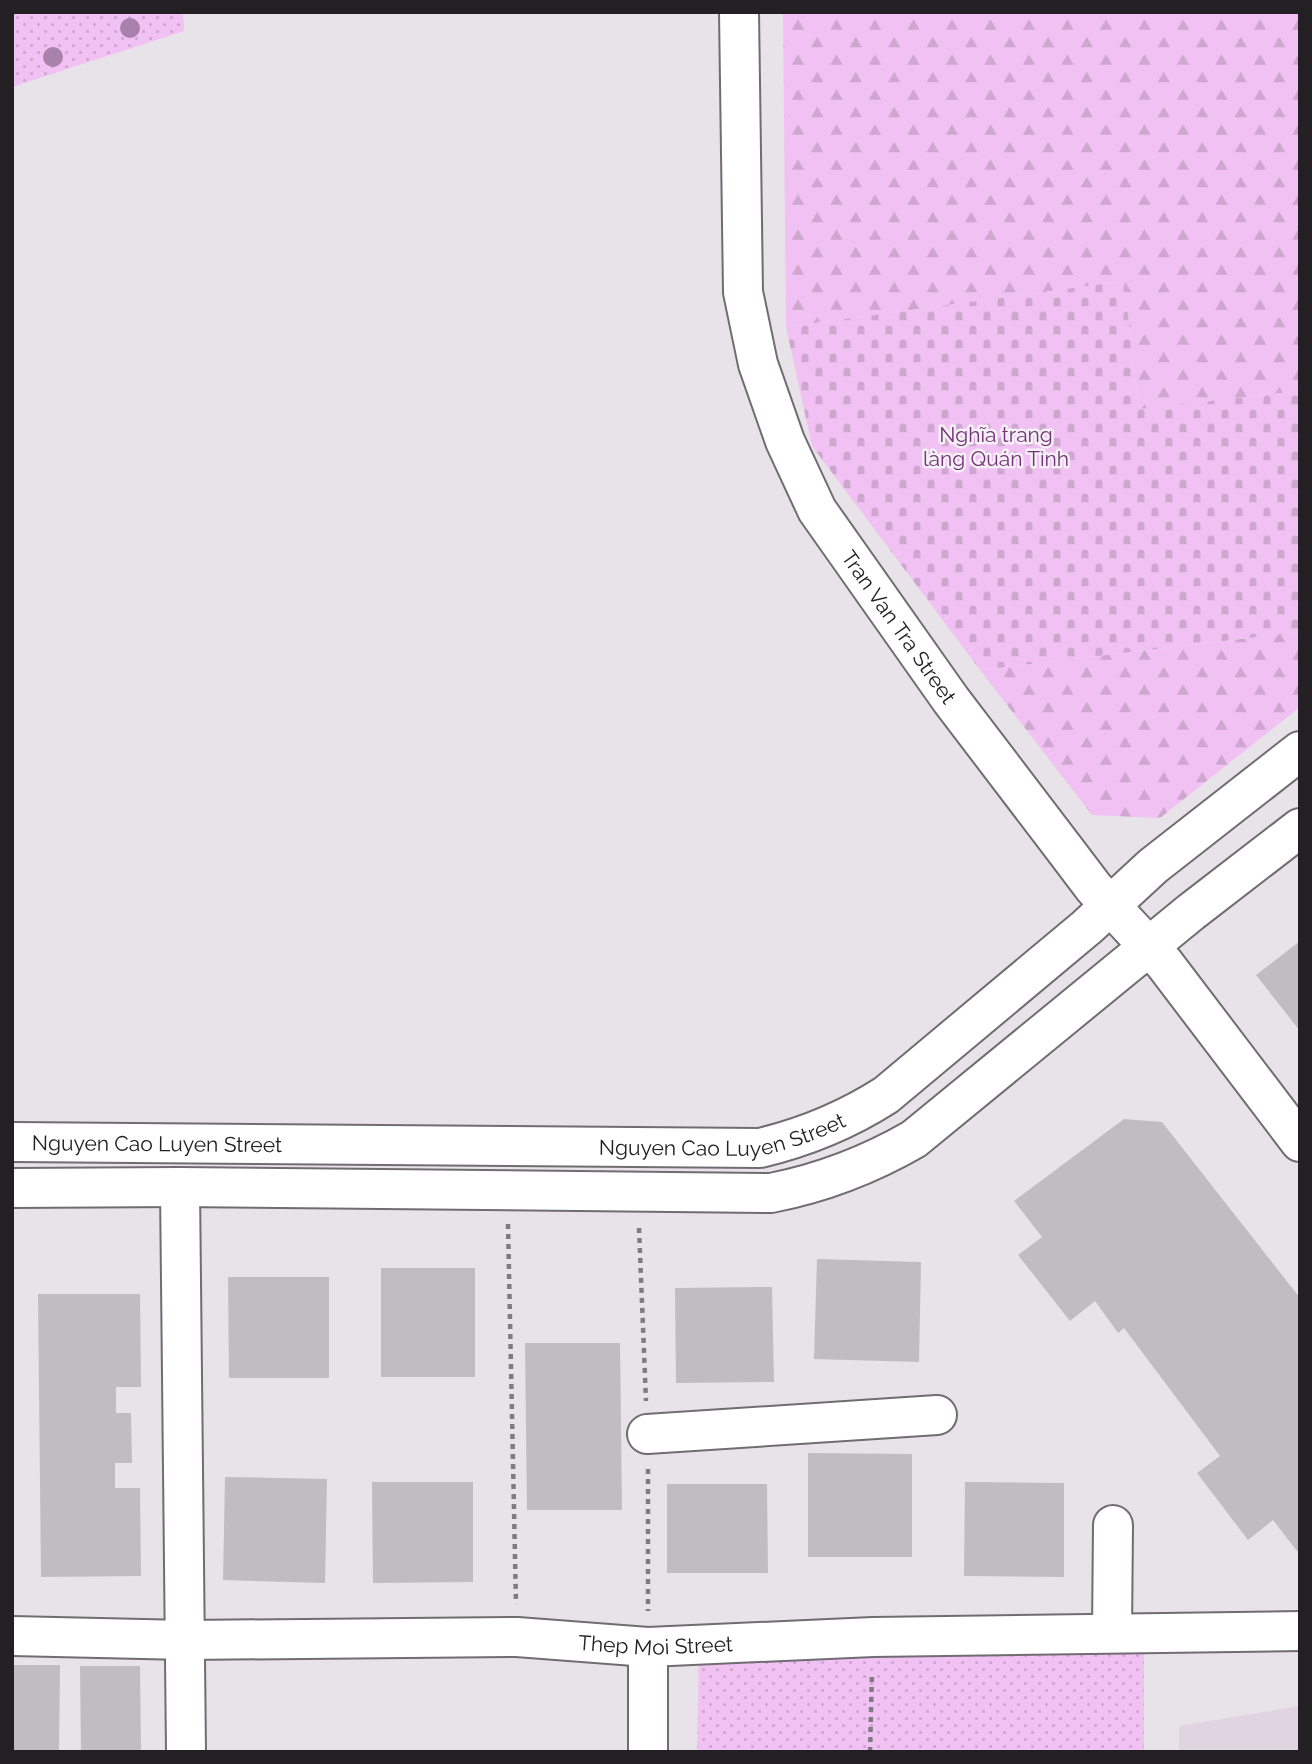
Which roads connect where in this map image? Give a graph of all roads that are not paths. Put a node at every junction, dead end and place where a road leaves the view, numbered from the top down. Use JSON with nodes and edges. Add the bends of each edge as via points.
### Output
{"nodes":[{"id":1,"x":739,"y":12,"type":"edge"},
{"id":2,"x":1300,"y":751,"type":"edge"},
{"id":3,"x":1300,"y":828,"type":"edge"},
{"id":4,"x":1110,"y":905,"type":"junction"},
{"id":5,"x":1149,"y":947,"type":"junction"},
{"id":6,"x":12,"y":1142,"type":"edge"},
{"id":7,"x":1300,"y":1142,"type":"edge"},
{"id":8,"x":180,"y":1187,"type":"junction"},
{"id":9,"x":12,"y":1188,"type":"edge"},
{"id":10,"x":937,"y":1415,"type":"dead end"},
{"id":11,"x":647,"y":1434,"type":"dead end"},
{"id":12,"x":1113,"y":1525,"type":"dead end"},
{"id":13,"x":1300,"y":1631,"type":"edge"},
{"id":14,"x":1112,"y":1633,"type":"junction"},
{"id":15,"x":12,"y":1636,"type":"edge"},
{"id":16,"x":186,"y":1640,"type":"junction"},
{"id":17,"x":648,"y":1647,"type":"junction"},
{"id":18,"x":186,"y":1752,"type":"edge"},
{"id":19,"x":648,"y":1752,"type":"edge"}],
"edges":[{"from":1,"to":4,"type":"street","name":"Tran Van Tra Street","via":[[743,292],[758,364],[785,441],[817,510],[848,555],[951,700]]},
{"from":2,"to":4,"type":"street","name":"Nguyen Cao Luyen Street"},
{"from":3,"to":5,"type":"street"},
{"from":4,"to":5,"type":"street","name":"Tran Van Tra Street"},
{"from":4,"to":6,"type":"street","name":"Nguyen Cao Luyen Street","via":[[886,1095],[826,1127],[760,1148]]},
{"from":5,"to":7,"type":"street","name":"Tran Van Tra Street"},
{"from":5,"to":8,"type":"street","via":[[914,1139],[879,1159],[806,1186],[771,1193]]},
{"from":8,"to":9,"type":"street"},
{"from":8,"to":16,"type":"street"},
{"from":10,"to":11,"type":"street"},
{"from":12,"to":14,"type":"street"},
{"from":13,"to":14,"type":"street","name":"Thep Moi Street"},
{"from":14,"to":17,"type":"street","name":"Thep Moi Street"},
{"from":15,"to":16,"type":"street","name":"Thep Moi Street"},
{"from":16,"to":17,"type":"street","name":"Thep Moi Street","via":[[517,1637]]},
{"from":16,"to":18,"type":"street"},
{"from":17,"to":19,"type":"street"}]}
